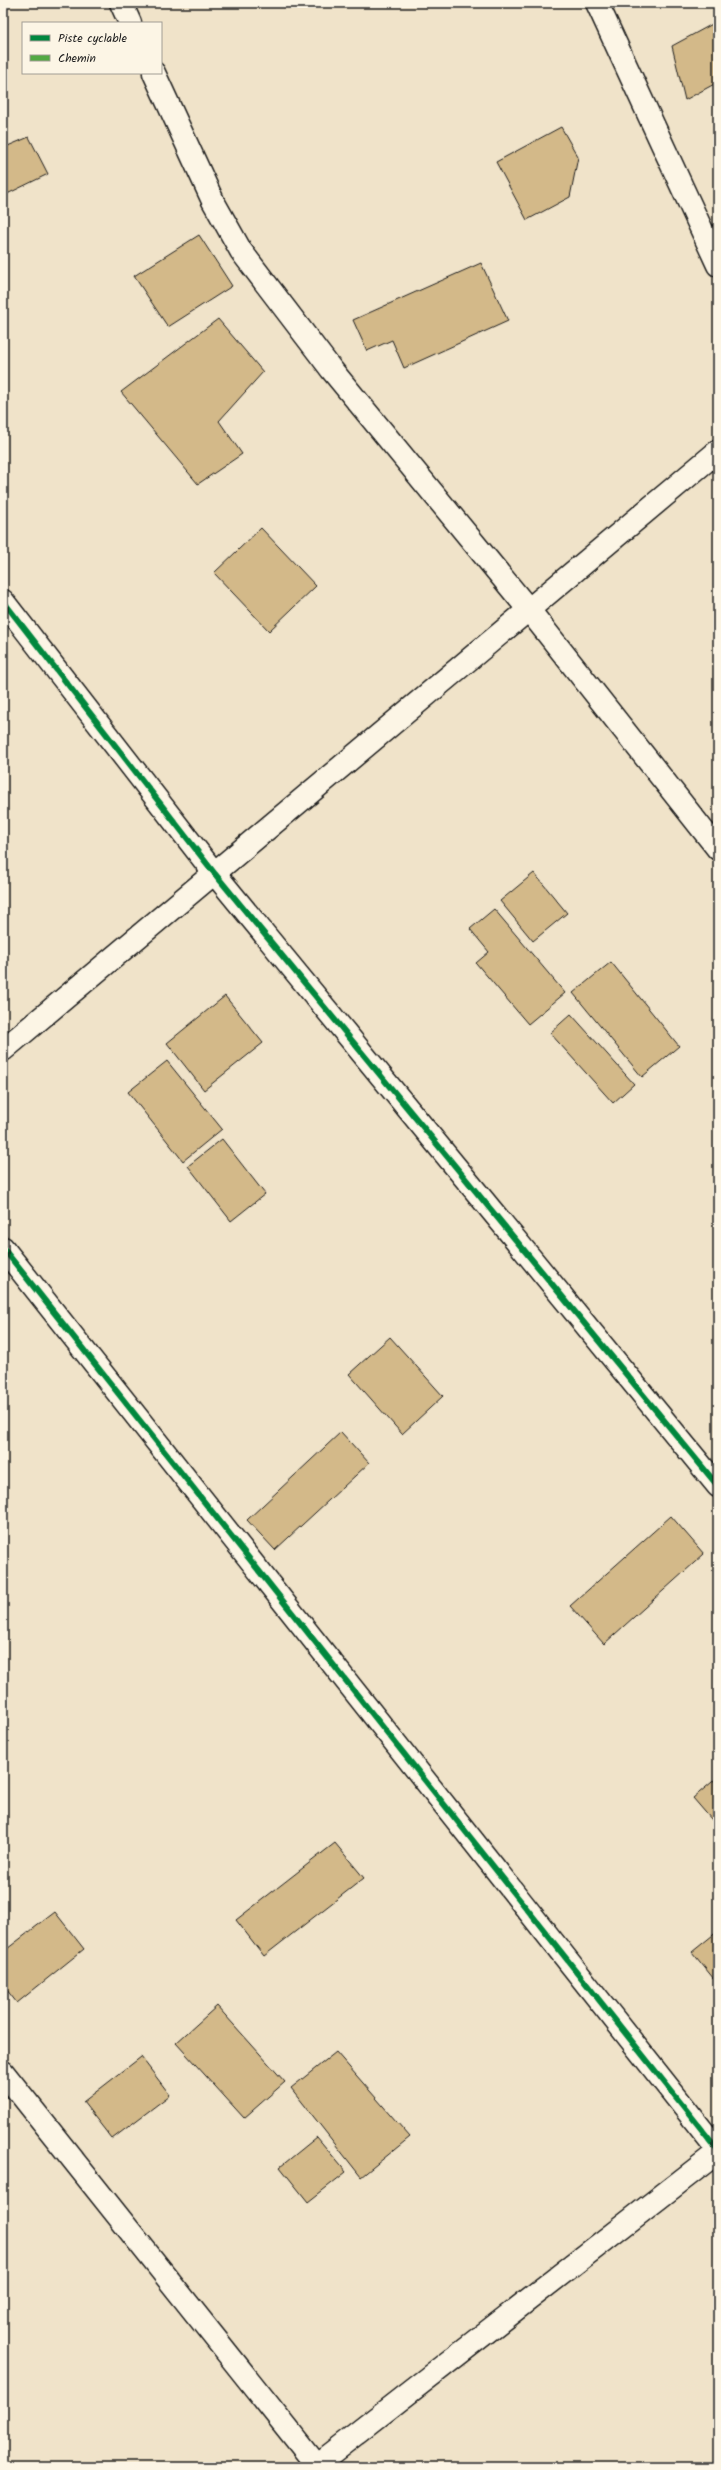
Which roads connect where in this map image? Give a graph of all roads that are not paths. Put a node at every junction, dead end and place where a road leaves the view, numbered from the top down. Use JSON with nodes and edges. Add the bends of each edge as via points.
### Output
{"nodes":[{"id":1,"x":121,"y":3,"type":"edge"},
{"id":2,"x":597,"y":3,"type":"edge"},
{"id":3,"x":130,"y":22,"type":"edge"},
{"id":4,"x":154,"y":74,"type":"edge"},
{"id":5,"x":718,"y":265,"type":"edge"},
{"id":6,"x":718,"y":451,"type":"edge"},
{"id":7,"x":3,"y":601,"type":"edge"},
{"id":8,"x":530,"y":610,"type":"junction"},
{"id":9,"x":718,"y":849,"type":"edge"},
{"id":10,"x":215,"y":874,"type":"junction"},
{"id":11,"x":3,"y":1050,"type":"edge"},
{"id":12,"x":3,"y":1248,"type":"edge"},
{"id":13,"x":718,"y":1486,"type":"edge"},
{"id":14,"x":3,"y":2072,"type":"edge"},
{"id":15,"x":718,"y":2151,"type":"edge"},
{"id":16,"x":317,"y":2466,"type":"edge"}],
"edges":[{"from":1,"to":3,"type":"street"},
{"from":2,"to":5,"type":"street"},
{"from":4,"to":8,"type":"street","via":[[213,201],[241,251],[331,369]]},
{"from":6,"to":8,"type":"street"},
{"from":7,"to":10,"type":"street"},
{"from":8,"to":9,"type":"street"},
{"from":8,"to":10,"type":"street"},
{"from":10,"to":11,"type":"street"},
{"from":10,"to":13,"type":"street"},
{"from":12,"to":15,"type":"street"},
{"from":14,"to":16,"type":"street"},
{"from":15,"to":16,"type":"street"}]}
